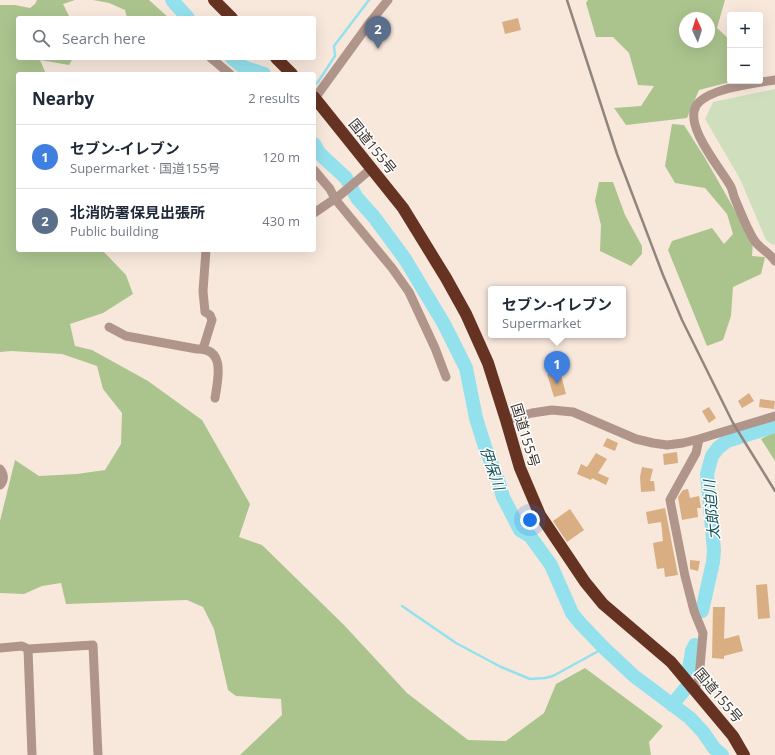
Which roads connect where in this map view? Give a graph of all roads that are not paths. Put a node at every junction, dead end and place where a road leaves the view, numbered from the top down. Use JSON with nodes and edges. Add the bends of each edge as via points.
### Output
{"nodes":[{"id":1,"x":214,"y":0,"type":"edge"},
{"id":2,"x":388,"y":0,"type":"edge"},
{"id":3,"x":230,"y":16,"type":"edge"},
{"id":4,"x":213,"y":60,"type":"edge"},
{"id":5,"x":278,"y":60,"type":"edge"},
{"id":6,"x":228,"y":72,"type":"edge"},
{"id":7,"x":290,"y":72,"type":"edge"},
{"id":8,"x":775,"y":80,"type":"edge"},
{"id":9,"x":316,"y":95,"type":"edge"},
{"id":10,"x":316,"y":100,"type":"edge"},
{"id":11,"x":372,"y":168,"type":"junction"},
{"id":12,"x":316,"y":172,"type":"edge"},
{"id":13,"x":337,"y":197,"type":"junction"},
{"id":14,"x":316,"y":212,"type":"edge"},
{"id":15,"x":206,"y":252,"type":"edge"},
{"id":16,"x":775,"y":261,"type":"edge"},
{"id":17,"x":109,"y":327,"type":"dead end"},
{"id":18,"x":203,"y":348,"type":"junction"},
{"id":19,"x":446,"y":377,"type":"dead end"},
{"id":20,"x":215,"y":398,"type":"dead end"},
{"id":21,"x":775,"y":416,"type":"edge"},
{"id":22,"x":506,"y":420,"type":"junction"},
{"id":23,"x":699,"y":439,"type":"junction"},
{"id":24,"x":0,"y":469,"type":"edge"},
{"id":25,"x":0,"y":485,"type":"edge"},
{"id":26,"x":0,"y":648,"type":"edge"},
{"id":27,"x":28,"y":649,"type":"junction"},
{"id":28,"x":695,"y":689,"type":"junction"},
{"id":29,"x":32,"y":755,"type":"edge"},
{"id":30,"x":98,"y":755,"type":"edge"},
{"id":31,"x":744,"y":755,"type":"edge"}],
"edges":[{"from":1,"to":3,"type":"highway"},
{"from":2,"to":9,"type":"street"},
{"from":4,"to":6,"type":"street"},
{"from":5,"to":7,"type":"highway"},
{"from":8,"to":16,"type":"street","via":[[737,86],[712,95],[702,100],[696,107],[693,117],[700,137],[731,188],[748,229],[761,249],[770,254]]},
{"from":10,"to":11,"type":"highway","name":"国道155号"},
{"from":11,"to":13,"type":"street"},
{"from":11,"to":22,"type":"highway","name":"国道155号","via":[[403,208],[466,314],[488,363]]},
{"from":12,"to":13,"type":"street"},
{"from":13,"to":14,"type":"street"},
{"from":13,"to":19,"type":"street","via":[[410,292]]},
{"from":15,"to":18,"type":"street","via":[[203,291],[205,312],[212,320]]},
{"from":17,"to":18,"type":"street","via":[[126,336],[196,349]]},
{"from":18,"to":20,"type":"street","via":[[216,358],[218,363]]},
{"from":21,"to":23,"type":"street"},
{"from":22,"to":23,"type":"street","via":[[552,410],[573,412],[653,444],[667,445]]},
{"from":22,"to":28,"type":"highway","name":"国道155号","via":[[520,468],[537,509],[585,582],[603,604],[671,662]]},
{"from":23,"to":28,"type":"street","via":[[696,452],[670,500],[685,576],[703,633],[699,678]]},
{"from":24,"to":25,"type":"street","via":[[4,478]]},
{"from":26,"to":27,"type":"street","via":[[22,646]]},
{"from":27,"to":29,"type":"street"},
{"from":27,"to":30,"type":"street","via":[[93,645]]},
{"from":28,"to":31,"type":"highway","name":"国道155号","via":[[733,736]]}]}
